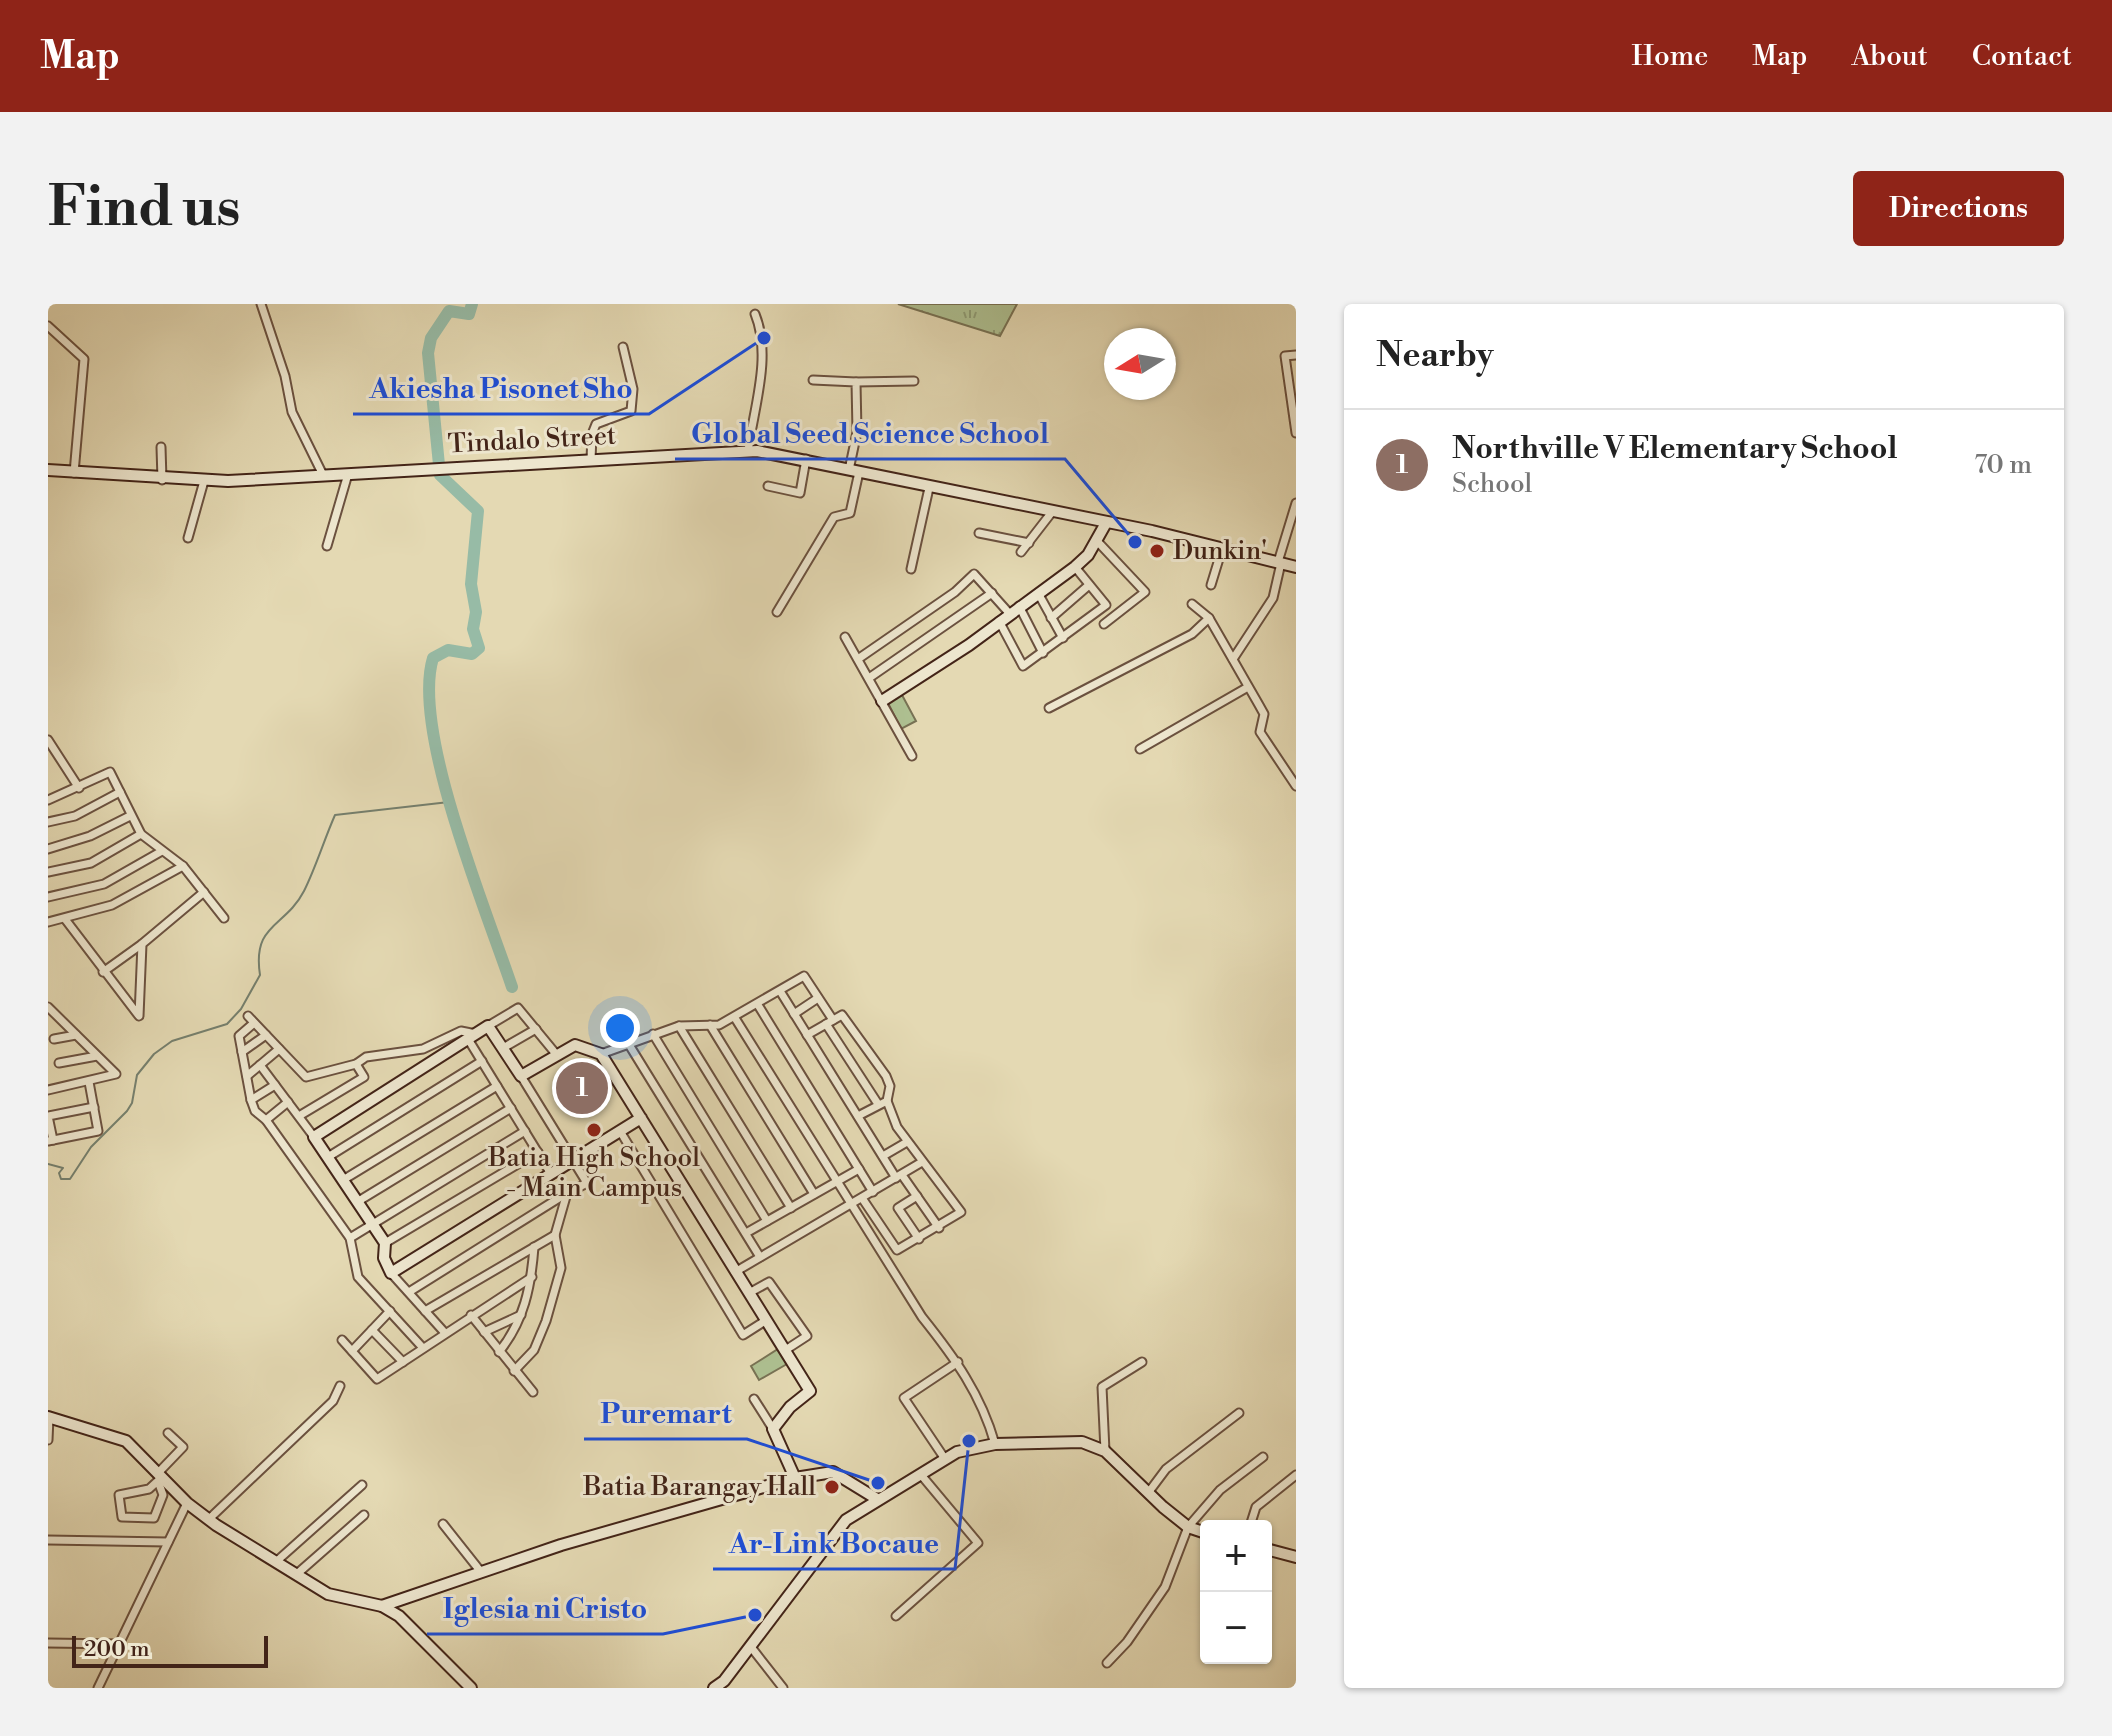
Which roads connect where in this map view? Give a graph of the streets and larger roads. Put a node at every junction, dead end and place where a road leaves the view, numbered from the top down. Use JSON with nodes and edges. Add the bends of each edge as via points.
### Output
{"nodes":[{"id":1,"x":261,"y":304,"type":"edge"},
{"id":2,"x":755,"y":314,"type":"dead end"},
{"id":3,"x":48,"y":326,"type":"edge"},
{"id":4,"x":623,"y":347,"type":"dead end"},
{"id":5,"x":1296,"y":355,"type":"edge"},
{"id":6,"x":813,"y":380,"type":"dead end"},
{"id":7,"x":914,"y":381,"type":"dead end"},
{"id":8,"x":856,"y":382,"type":"junction"},
{"id":9,"x":1294,"y":404,"type":"edge"},
{"id":10,"x":1296,"y":433,"type":"edge"},
{"id":11,"x":161,"y":447,"type":"dead end"},
{"id":12,"x":748,"y":451,"type":"junction"},
{"id":13,"x":806,"y":459,"type":"junction"},
{"id":14,"x":591,"y":460,"type":"junction"},
{"id":15,"x":48,"y":470,"type":"edge"},
{"id":16,"x":854,"y":471,"type":"junction"},
{"id":17,"x":74,"y":473,"type":"junction"},
{"id":18,"x":348,"y":474,"type":"junction"},
{"id":19,"x":323,"y":475,"type":"junction"},
{"id":20,"x":162,"y":480,"type":"junction"},
{"id":21,"x":204,"y":481,"type":"junction"},
{"id":22,"x":768,"y":486,"type":"dead end"},
{"id":23,"x":929,"y":488,"type":"junction"},
{"id":24,"x":1296,"y":503,"type":"edge"},
{"id":25,"x":1052,"y":512,"type":"junction"},
{"id":26,"x":1106,"y":523,"type":"junction"},
{"id":27,"x":1292,"y":524,"type":"edge"},
{"id":28,"x":979,"y":533,"type":"dead end"},
{"id":29,"x":188,"y":538,"type":"dead end"},
{"id":30,"x":1097,"y":541,"type":"junction"},
{"id":31,"x":1029,"y":543,"type":"junction"},
{"id":32,"x":327,"y":546,"type":"dead end"},
{"id":33,"x":1222,"y":549,"type":"junction"},
{"id":34,"x":1021,"y":552,"type":"dead end"},
{"id":35,"x":1279,"y":563,"type":"junction"},
{"id":36,"x":1075,"y":567,"type":"junction"},
{"id":37,"x":1296,"y":567,"type":"edge"},
{"id":38,"x":911,"y":569,"type":"dead end"},
{"id":39,"x":1089,"y":585,"type":"junction"},
{"id":40,"x":1211,"y":585,"type":"dead end"},
{"id":41,"x":992,"y":593,"type":"junction"},
{"id":42,"x":1038,"y":593,"type":"junction"},
{"id":43,"x":1192,"y":604,"type":"dead end"},
{"id":44,"x":1019,"y":606,"type":"junction"},
{"id":45,"x":777,"y":612,"type":"dead end"},
{"id":46,"x":1009,"y":613,"type":"junction"},
{"id":47,"x":1051,"y":618,"type":"junction"},
{"id":48,"x":1209,"y":618,"type":"junction"},
{"id":49,"x":999,"y":621,"type":"junction"},
{"id":50,"x":1104,"y":624,"type":"dead end"},
{"id":51,"x":845,"y":637,"type":"dead end"},
{"id":52,"x":1063,"y":638,"type":"junction"},
{"id":53,"x":1043,"y":653,"type":"junction"},
{"id":54,"x":858,"y":659,"type":"junction"},
{"id":55,"x":1233,"y":659,"type":"junction"},
{"id":56,"x":869,"y":678,"type":"junction"},
{"id":57,"x":1248,"y":687,"type":"junction"},
{"id":58,"x":882,"y":701,"type":"junction"},
{"id":59,"x":1049,"y":708,"type":"dead end"},
{"id":60,"x":48,"y":740,"type":"edge"},
{"id":61,"x":1140,"y":749,"type":"dead end"},
{"id":62,"x":51,"y":751,"type":"edge"},
{"id":63,"x":912,"y":756,"type":"dead end"},
{"id":64,"x":1296,"y":786,"type":"edge"},
{"id":65,"x":48,"y":788,"type":"edge"},
{"id":66,"x":79,"y":788,"type":"junction"},
{"id":67,"x":120,"y":792,"type":"junction"},
{"id":68,"x":51,"y":800,"type":"edge"},
{"id":69,"x":130,"y":816,"type":"junction"},
{"id":70,"x":48,"y":822,"type":"edge"},
{"id":71,"x":141,"y":834,"type":"junction"},
{"id":72,"x":48,"y":849,"type":"edge"},
{"id":73,"x":162,"y":851,"type":"junction"},
{"id":74,"x":183,"y":866,"type":"junction"},
{"id":75,"x":48,"y":872,"type":"edge"},
{"id":76,"x":204,"y":892,"type":"junction"},
{"id":77,"x":48,"y":897,"type":"edge"},
{"id":78,"x":224,"y":918,"type":"dead end"},
{"id":79,"x":65,"y":919,"type":"junction"},
{"id":80,"x":48,"y":922,"type":"edge"},
{"id":81,"x":142,"y":944,"type":"junction"},
{"id":82,"x":103,"y":972,"type":"junction"},
{"id":83,"x":780,"y":991,"type":"junction"},
{"id":84,"x":818,"y":998,"type":"junction"},
{"id":85,"x":758,"y":1005,"type":"junction"},
{"id":86,"x":48,"y":1007,"type":"edge"},
{"id":87,"x":794,"y":1014,"type":"junction"},
{"id":88,"x":52,"y":1016,"type":"edge"},
{"id":89,"x":248,"y":1016,"type":"dead end"},
{"id":90,"x":735,"y":1018,"type":"junction"},
{"id":91,"x":830,"y":1022,"type":"junction"},
{"id":92,"x":254,"y":1023,"type":"junction"},
{"id":93,"x":710,"y":1025,"type":"junction"},
{"id":94,"x":488,"y":1026,"type":"junction"},
{"id":95,"x":679,"y":1026,"type":"junction"},
{"id":96,"x":536,"y":1029,"type":"junction"},
{"id":97,"x":653,"y":1034,"type":"junction"},
{"id":98,"x":76,"y":1035,"type":"junction"},
{"id":99,"x":266,"y":1035,"type":"junction"},
{"id":100,"x":807,"y":1035,"type":"junction"},
{"id":101,"x":472,"y":1036,"type":"junction"},
{"id":102,"x":54,"y":1039,"type":"dead end"},
{"id":103,"x":628,"y":1043,"type":"junction"},
{"id":104,"x":503,"y":1048,"type":"junction"},
{"id":105,"x":279,"y":1049,"type":"junction"},
{"id":106,"x":423,"y":1049,"type":"junction"},
{"id":107,"x":242,"y":1052,"type":"junction"},
{"id":108,"x":556,"y":1054,"type":"junction"},
{"id":109,"x":601,"y":1054,"type":"junction"},
{"id":110,"x":97,"y":1056,"type":"junction"},
{"id":111,"x":432,"y":1061,"type":"junction"},
{"id":112,"x":482,"y":1061,"type":"junction"},
{"id":113,"x":59,"y":1063,"type":"dead end"},
{"id":114,"x":356,"y":1064,"type":"junction"},
{"id":115,"x":260,"y":1065,"type":"junction"},
{"id":116,"x":247,"y":1076,"type":"junction"},
{"id":117,"x":521,"y":1076,"type":"junction"},
{"id":118,"x":89,"y":1082,"type":"junction"},
{"id":119,"x":275,"y":1085,"type":"junction"},
{"id":120,"x":497,"y":1086,"type":"junction"},
{"id":121,"x":48,"y":1090,"type":"edge"},
{"id":122,"x":251,"y":1100,"type":"junction"},
{"id":123,"x":887,"y":1101,"type":"junction"},
{"id":124,"x":288,"y":1102,"type":"junction"},
{"id":125,"x":878,"y":1104,"type":"junction"},
{"id":126,"x":94,"y":1107,"type":"junction"},
{"id":127,"x":511,"y":1108,"type":"junction"},
{"id":128,"x":299,"y":1116,"type":"junction"},
{"id":129,"x":858,"y":1116,"type":"junction"},
{"id":130,"x":641,"y":1118,"type":"junction"},
{"id":131,"x":266,"y":1120,"type":"junction"},
{"id":132,"x":525,"y":1131,"type":"junction"},
{"id":133,"x":620,"y":1131,"type":"junction"},
{"id":134,"x":314,"y":1137,"type":"junction"},
{"id":135,"x":50,"y":1140,"type":"edge"},
{"id":136,"x":907,"y":1142,"type":"junction"},
{"id":137,"x":538,"y":1152,"type":"junction"},
{"id":138,"x":883,"y":1156,"type":"junction"},
{"id":139,"x":328,"y":1157,"type":"junction"},
{"id":140,"x":573,"y":1161,"type":"junction"},
{"id":141,"x":922,"y":1162,"type":"junction"},
{"id":142,"x":859,"y":1169,"type":"junction"},
{"id":143,"x":551,"y":1174,"type":"junction"},
{"id":144,"x":899,"y":1176,"type":"junction"},
{"id":145,"x":343,"y":1180,"type":"junction"},
{"id":146,"x":836,"y":1182,"type":"junction"},
{"id":147,"x":873,"y":1192,"type":"junction"},
{"id":148,"x":567,"y":1193,"type":"junction"},
{"id":149,"x":814,"y":1194,"type":"junction"},
{"id":150,"x":917,"y":1196,"type":"junction"},
{"id":151,"x":862,"y":1198,"type":"junction"},
{"id":152,"x":357,"y":1202,"type":"junction"},
{"id":153,"x":850,"y":1205,"type":"junction"},
{"id":154,"x":791,"y":1208,"type":"junction"},
{"id":155,"x":767,"y":1221,"type":"junction"},
{"id":156,"x":373,"y":1224,"type":"junction"},
{"id":157,"x":939,"y":1228,"type":"junction"},
{"id":158,"x":746,"y":1233,"type":"junction"},
{"id":159,"x":555,"y":1235,"type":"junction"},
{"id":160,"x":350,"y":1238,"type":"junction"},
{"id":161,"x":919,"y":1239,"type":"junction"},
{"id":162,"x":385,"y":1243,"type":"junction"},
{"id":163,"x":534,"y":1247,"type":"junction"},
{"id":164,"x":760,"y":1257,"type":"junction"},
{"id":165,"x":735,"y":1272,"type":"junction"},
{"id":166,"x":391,"y":1273,"type":"junction"},
{"id":167,"x":532,"y":1277,"type":"junction"},
{"id":168,"x":409,"y":1292,"type":"junction"},
{"id":169,"x":749,"y":1293,"type":"junction"},
{"id":170,"x":390,"y":1311,"type":"junction"},
{"id":171,"x":425,"y":1311,"type":"junction"},
{"id":172,"x":471,"y":1315,"type":"junction"},
{"id":173,"x":521,"y":1315,"type":"junction"},
{"id":174,"x":765,"y":1321,"type":"junction"},
{"id":175,"x":372,"y":1330,"type":"junction"},
{"id":176,"x":484,"y":1332,"type":"junction"},
{"id":177,"x":445,"y":1333,"type":"junction"},
{"id":178,"x":342,"y":1340,"type":"dead end"},
{"id":179,"x":423,"y":1348,"type":"junction"},
{"id":180,"x":352,"y":1351,"type":"junction"},
{"id":181,"x":784,"y":1351,"type":"junction"},
{"id":182,"x":499,"y":1352,"type":"junction"},
{"id":183,"x":403,"y":1362,"type":"junction"},
{"id":184,"x":958,"y":1362,"type":"junction"},
{"id":185,"x":1142,"y":1362,"type":"dead end"},
{"id":186,"x":514,"y":1371,"type":"junction"},
{"id":187,"x":340,"y":1386,"type":"dead end"},
{"id":188,"x":533,"y":1392,"type":"dead end"},
{"id":189,"x":754,"y":1399,"type":"dead end"},
{"id":190,"x":1239,"y":1413,"type":"dead end"},
{"id":191,"x":49,"y":1417,"type":"edge"},
{"id":192,"x":773,"y":1429,"type":"junction"},
{"id":193,"x":168,"y":1433,"type":"dead end"},
{"id":194,"x":48,"y":1440,"type":"edge"},
{"id":195,"x":995,"y":1444,"type":"junction"},
{"id":196,"x":1105,"y":1451,"type":"junction"},
{"id":197,"x":1263,"y":1457,"type":"dead end"},
{"id":198,"x":945,"y":1459,"type":"junction"},
{"id":199,"x":1296,"y":1475,"type":"edge"},
{"id":200,"x":922,"y":1476,"type":"junction"},
{"id":201,"x":159,"y":1477,"type":"junction"},
{"id":202,"x":795,"y":1478,"type":"junction"},
{"id":203,"x":362,"y":1485,"type":"dead end"},
{"id":204,"x":1148,"y":1493,"type":"junction"},
{"id":205,"x":877,"y":1499,"type":"junction"},
{"id":206,"x":187,"y":1503,"type":"junction"},
{"id":207,"x":364,"y":1515,"type":"dead end"},
{"id":208,"x":209,"y":1519,"type":"junction"},
{"id":209,"x":1252,"y":1520,"type":"edge"},
{"id":210,"x":443,"y":1524,"type":"dead end"},
{"id":211,"x":1188,"y":1527,"type":"junction"},
{"id":212,"x":48,"y":1530,"type":"edge"},
{"id":213,"x":1200,"y":1531,"type":"edge"},
{"id":214,"x":48,"y":1542,"type":"edge"},
{"id":215,"x":168,"y":1542,"type":"junction"},
{"id":216,"x":1272,"y":1551,"type":"edge"},
{"id":217,"x":1296,"y":1557,"type":"edge"},
{"id":218,"x":278,"y":1560,"type":"junction"},
{"id":219,"x":481,"y":1572,"type":"junction"},
{"id":220,"x":298,"y":1573,"type":"junction"},
{"id":221,"x":382,"y":1606,"type":"junction"},
{"id":222,"x":896,"y":1616,"type":"dead end"},
{"id":223,"x":48,"y":1643,"type":"edge"},
{"id":224,"x":119,"y":1644,"type":"junction"},
{"id":225,"x":751,"y":1647,"type":"junction"},
{"id":226,"x":1107,"y":1663,"type":"dead end"},
{"id":227,"x":717,"y":1687,"type":"edge"},
{"id":228,"x":98,"y":1688,"type":"edge"},
{"id":229,"x":471,"y":1688,"type":"edge"},
{"id":230,"x":783,"y":1688,"type":"edge"}],
"edges":[{"from":1,"to":19,"type":"street","via":[[292,412]]},
{"from":2,"to":12,"type":"street","via":[[762,341],[761,372]]},
{"from":3,"to":17,"type":"street","via":[[84,359]]},
{"from":4,"to":14,"type":"street","via":[[633,389],[631,411],[596,424]]},
{"from":5,"to":9,"type":"street","via":[[1285,356]]},
{"from":6,"to":8,"type":"street"},
{"from":7,"to":8,"type":"street"},
{"from":8,"to":16,"type":"street"},
{"from":9,"to":10,"type":"street"},
{"from":11,"to":20,"type":"street"},
{"from":12,"to":13,"type":"street","name":"Tindalo Street"},
{"from":12,"to":14,"type":"street","name":"Tindalo Street"},
{"from":13,"to":16,"type":"street","name":"Tindalo Street"},
{"from":13,"to":22,"type":"street","via":[[800,493]]},
{"from":14,"to":18,"type":"street","name":"Tindalo Street"},
{"from":15,"to":17,"type":"street","name":"Tindalo Street"},
{"from":16,"to":23,"type":"street","name":"Tindalo Street"},
{"from":16,"to":45,"type":"street","via":[[850,513],[834,517]]},
{"from":17,"to":20,"type":"street","name":"Tindalo Street"},
{"from":18,"to":19,"type":"street","name":"Tindalo Street"},
{"from":18,"to":32,"type":"street"},
{"from":19,"to":21,"type":"street","name":"Tindalo Street"},
{"from":20,"to":21,"type":"street","name":"Tindalo Street"},
{"from":21,"to":29,"type":"street"},
{"from":23,"to":25,"type":"street","name":"Tindalo Street"},
{"from":23,"to":38,"type":"street"},
{"from":24,"to":27,"type":"street"},
{"from":25,"to":26,"type":"street","name":"Tindalo Street"},
{"from":25,"to":31,"type":"street"},
{"from":26,"to":30,"type":"street"},
{"from":26,"to":33,"type":"street","name":"Tindalo Street"},
{"from":27,"to":35,"type":"street"},
{"from":28,"to":31,"type":"street"},
{"from":30,"to":36,"type":"street"},
{"from":30,"to":50,"type":"street","via":[[1144,589]]},
{"from":31,"to":34,"type":"street"},
{"from":33,"to":35,"type":"street","name":"Tindalo Street"},
{"from":33,"to":40,"type":"street"},
{"from":35,"to":37,"type":"street","name":"Tindalo Street"},
{"from":35,"to":55,"type":"street","via":[[1273,598]]},
{"from":36,"to":39,"type":"street"},
{"from":36,"to":42,"type":"street"},
{"from":39,"to":47,"type":"street"},
{"from":39,"to":52,"type":"street","via":[[1106,605]]},
{"from":41,"to":46,"type":"street"},
{"from":41,"to":54,"type":"street","via":[[974,574]]},
{"from":41,"to":56,"type":"street"},
{"from":42,"to":44,"type":"street"},
{"from":42,"to":47,"type":"street"},
{"from":43,"to":48,"type":"street"},
{"from":44,"to":46,"type":"street"},
{"from":44,"to":53,"type":"street"},
{"from":46,"to":49,"type":"street"},
{"from":47,"to":52,"type":"street"},
{"from":48,"to":55,"type":"street"},
{"from":48,"to":59,"type":"street","via":[[1192,634]]},
{"from":49,"to":53,"type":"street","via":[[1023,666]]},
{"from":49,"to":58,"type":"street"},
{"from":51,"to":54,"type":"street"},
{"from":52,"to":53,"type":"street"},
{"from":54,"to":56,"type":"street"},
{"from":55,"to":57,"type":"street"},
{"from":56,"to":58,"type":"street"},
{"from":57,"to":61,"type":"street"},
{"from":57,"to":64,"type":"street","via":[[1264,714],[1260,732]]},
{"from":58,"to":63,"type":"street"},
{"from":60,"to":62,"type":"street"},
{"from":62,"to":66,"type":"street"},
{"from":65,"to":68,"type":"street"},
{"from":66,"to":67,"type":"street","via":[[107,772]]},
{"from":66,"to":68,"type":"street"},
{"from":67,"to":69,"type":"street"},
{"from":67,"to":70,"type":"street","via":[[75,816]]},
{"from":69,"to":71,"type":"street"},
{"from":69,"to":72,"type":"street"},
{"from":71,"to":73,"type":"street"},
{"from":71,"to":75,"type":"street","via":[[91,863]]},
{"from":73,"to":74,"type":"street"},
{"from":73,"to":77,"type":"street","via":[[104,884]]},
{"from":74,"to":76,"type":"street"},
{"from":74,"to":79,"type":"street","via":[[112,905]]},
{"from":76,"to":78,"type":"street"},
{"from":76,"to":81,"type":"street"},
{"from":79,"to":80,"type":"street"},
{"from":79,"to":82,"type":"street"},
{"from":81,"to":82,"type":"street"},
{"from":81,"to":82,"type":"street","via":[[139,1016]]},
{"from":83,"to":84,"type":"street","via":[[804,976]]},
{"from":83,"to":85,"type":"street"},
{"from":83,"to":87,"type":"street"},
{"from":84,"to":87,"type":"street"},
{"from":84,"to":91,"type":"street"},
{"from":85,"to":90,"type":"street"},
{"from":85,"to":142,"type":"street"},
{"from":86,"to":88,"type":"street"},
{"from":87,"to":100,"type":"street"},
{"from":88,"to":98,"type":"street"},
{"from":89,"to":92,"type":"street"},
{"from":90,"to":93,"type":"street"},
{"from":90,"to":146,"type":"street"},
{"from":91,"to":100,"type":"street"},
{"from":91,"to":123,"type":"street","via":[[842,1015],[886,1076]]},
{"from":91,"to":125,"type":"street"},
{"from":92,"to":99,"type":"street"},
{"from":92,"to":107,"type":"street","via":[[239,1036]]},
{"from":93,"to":95,"type":"street"},
{"from":93,"to":149,"type":"street"},
{"from":94,"to":96,"type":"street","via":[[518,1008]]},
{"from":94,"to":101,"type":"street"},
{"from":94,"to":104,"type":"street"},
{"from":95,"to":97,"type":"street"},
{"from":95,"to":154,"type":"street"},
{"from":96,"to":104,"type":"street"},
{"from":96,"to":108,"type":"street"},
{"from":97,"to":103,"type":"street"},
{"from":97,"to":155,"type":"street"},
{"from":98,"to":102,"type":"street"},
{"from":98,"to":110,"type":"street"},
{"from":99,"to":105,"type":"street"},
{"from":99,"to":107,"type":"street"},
{"from":100,"to":129,"type":"street"},
{"from":101,"to":106,"type":"street","via":[[461,1031]]},
{"from":101,"to":111,"type":"street"},
{"from":101,"to":112,"type":"street"},
{"from":103,"to":109,"type":"street"},
{"from":103,"to":158,"type":"street"},
{"from":104,"to":117,"type":"street"},
{"from":105,"to":114,"type":"street","via":[[306,1077]]},
{"from":105,"to":115,"type":"street"},
{"from":106,"to":111,"type":"street"},
{"from":106,"to":114,"type":"street","via":[[366,1057]]},
{"from":107,"to":116,"type":"street"},
{"from":108,"to":109,"type":"street","via":[[575,1045]]},
{"from":108,"to":117,"type":"street"},
{"from":109,"to":130,"type":"street"},
{"from":110,"to":113,"type":"street"},
{"from":110,"to":118,"type":"street","via":[[116,1076]]},
{"from":111,"to":134,"type":"street"},
{"from":112,"to":120,"type":"street"},
{"from":112,"to":139,"type":"street"},
{"from":114,"to":128,"type":"street","via":[[364,1077]]},
{"from":115,"to":116,"type":"street"},
{"from":115,"to":119,"type":"street"},
{"from":116,"to":122,"type":"street"},
{"from":117,"to":140,"type":"street"},
{"from":118,"to":121,"type":"street"},
{"from":118,"to":126,"type":"street"},
{"from":119,"to":122,"type":"street"},
{"from":119,"to":124,"type":"street"},
{"from":120,"to":127,"type":"street"},
{"from":120,"to":145,"type":"street"},
{"from":122,"to":131,"type":"street"},
{"from":123,"to":125,"type":"street"},
{"from":123,"to":136,"type":"street"},
{"from":124,"to":128,"type":"street"},
{"from":124,"to":131,"type":"street"},
{"from":125,"to":129,"type":"street"},
{"from":126,"to":135,"type":"street","via":[[48,1116]]},
{"from":126,"to":135,"type":"street","via":[[98,1131]]},
{"from":127,"to":132,"type":"street"},
{"from":127,"to":152,"type":"street"},
{"from":128,"to":134,"type":"street"},
{"from":129,"to":138,"type":"street"},
{"from":130,"to":133,"type":"street"},
{"from":130,"to":165,"type":"street"},
{"from":131,"to":160,"type":"street"},
{"from":132,"to":137,"type":"street"},
{"from":132,"to":156,"type":"street"},
{"from":133,"to":140,"type":"street"},
{"from":133,"to":174,"type":"street","via":[[743,1335]]},
{"from":134,"to":139,"type":"street"},
{"from":136,"to":138,"type":"street"},
{"from":136,"to":141,"type":"street"},
{"from":137,"to":143,"type":"street"},
{"from":137,"to":162,"type":"street"},
{"from":138,"to":144,"type":"street"},
{"from":139,"to":145,"type":"street"},
{"from":140,"to":143,"type":"street"},
{"from":140,"to":148,"type":"street","via":[[587,1183]]},
{"from":141,"to":144,"type":"street"},
{"from":141,"to":157,"type":"street","via":[[961,1212]]},
{"from":142,"to":146,"type":"street"},
{"from":142,"to":147,"type":"street"},
{"from":143,"to":166,"type":"street"},
{"from":144,"to":147,"type":"street"},
{"from":144,"to":150,"type":"street"},
{"from":145,"to":152,"type":"street"},
{"from":146,"to":149,"type":"street"},
{"from":146,"to":153,"type":"street"},
{"from":147,"to":151,"type":"street"},
{"from":148,"to":159,"type":"street"},
{"from":148,"to":168,"type":"street"},
{"from":149,"to":154,"type":"street"},
{"from":150,"to":157,"type":"street"},
{"from":150,"to":161,"type":"street","via":[[898,1208]]},
{"from":151,"to":153,"type":"street"},
{"from":151,"to":161,"type":"street","via":[[897,1250]]},
{"from":152,"to":156,"type":"street"},
{"from":153,"to":164,"type":"street"},
{"from":153,"to":184,"type":"street","via":[[922,1317]]},
{"from":154,"to":155,"type":"street"},
{"from":155,"to":158,"type":"street"},
{"from":156,"to":160,"type":"street"},
{"from":156,"to":162,"type":"street"},
{"from":157,"to":161,"type":"street"},
{"from":158,"to":164,"type":"street"},
{"from":159,"to":163,"type":"street"},
{"from":159,"to":186,"type":"street","via":[[561,1268],[546,1321],[534,1350]]},
{"from":160,"to":170,"type":"street","via":[[358,1277]]},
{"from":162,"to":166,"type":"street"},
{"from":163,"to":167,"type":"street"},
{"from":163,"to":171,"type":"street"},
{"from":164,"to":165,"type":"street"},
{"from":165,"to":169,"type":"street"},
{"from":166,"to":168,"type":"street"},
{"from":167,"to":172,"type":"street"},
{"from":167,"to":173,"type":"street"},
{"from":168,"to":171,"type":"street"},
{"from":169,"to":174,"type":"street"},
{"from":169,"to":181,"type":"street","via":[[769,1282],[807,1336]]},
{"from":170,"to":175,"type":"street"},
{"from":170,"to":179,"type":"street"},
{"from":171,"to":177,"type":"street"},
{"from":172,"to":176,"type":"street"},
{"from":172,"to":177,"type":"street"},
{"from":173,"to":176,"type":"street"},
{"from":173,"to":182,"type":"street"},
{"from":174,"to":181,"type":"street"},
{"from":175,"to":180,"type":"street"},
{"from":175,"to":183,"type":"street"},
{"from":176,"to":182,"type":"street"},
{"from":177,"to":179,"type":"street"},
{"from":178,"to":180,"type":"street"},
{"from":179,"to":183,"type":"street"},
{"from":180,"to":183,"type":"street","via":[[377,1379]]},
{"from":181,"to":192,"type":"street","via":[[810,1391]]},
{"from":182,"to":186,"type":"street"},
{"from":184,"to":195,"type":"street","via":[[981,1401]]},
{"from":184,"to":198,"type":"street","via":[[904,1398]]},
{"from":185,"to":196,"type":"street","via":[[1102,1387]]},
{"from":186,"to":188,"type":"street"},
{"from":187,"to":208,"type":"street","via":[[333,1401]]},
{"from":189,"to":192,"type":"street"},
{"from":190,"to":204,"type":"street","via":[[1166,1469]]},
{"from":191,"to":194,"type":"street"},
{"from":191,"to":201,"type":"street","via":[[126,1441]]},
{"from":192,"to":202,"type":"street"},
{"from":193,"to":201,"type":"street","via":[[183,1447]]},
{"from":195,"to":196,"type":"street","via":[[1082,1442]]},
{"from":195,"to":198,"type":"street"},
{"from":196,"to":204,"type":"street"},
{"from":197,"to":211,"type":"street","via":[[1220,1490]]},
{"from":198,"to":200,"type":"street"},
{"from":199,"to":209,"type":"street","via":[[1256,1507]]},
{"from":200,"to":205,"type":"street"},
{"from":200,"to":222,"type":"street","via":[[978,1543]]},
{"from":201,"to":201,"type":"street","via":[[163,1495],[154,1518],[122,1517],[119,1495],[144,1490]]},
{"from":201,"to":206,"type":"street"},
{"from":202,"to":205,"type":"street","via":[[833,1472]]},
{"from":202,"to":219,"type":"street"},
{"from":203,"to":218,"type":"street"},
{"from":204,"to":211,"type":"street"},
{"from":205,"to":225,"type":"street","via":[[846,1520],[826,1543]]},
{"from":206,"to":208,"type":"street"},
{"from":206,"to":215,"type":"street"},
{"from":207,"to":220,"type":"street"},
{"from":208,"to":218,"type":"street"},
{"from":210,"to":219,"type":"street"},
{"from":211,"to":213,"type":"street"},
{"from":211,"to":226,"type":"street","via":[[1165,1587]]},
{"from":212,"to":214,"type":"street"},
{"from":214,"to":215,"type":"street"},
{"from":215,"to":224,"type":"street"},
{"from":216,"to":217,"type":"street"},
{"from":218,"to":220,"type":"street"},
{"from":219,"to":221,"type":"street"},
{"from":220,"to":221,"type":"street","via":[[328,1594]]},
{"from":221,"to":229,"type":"street","via":[[399,1616]]},
{"from":223,"to":224,"type":"street"},
{"from":224,"to":228,"type":"street"},
{"from":225,"to":227,"type":"street"},
{"from":225,"to":230,"type":"street"}]}
